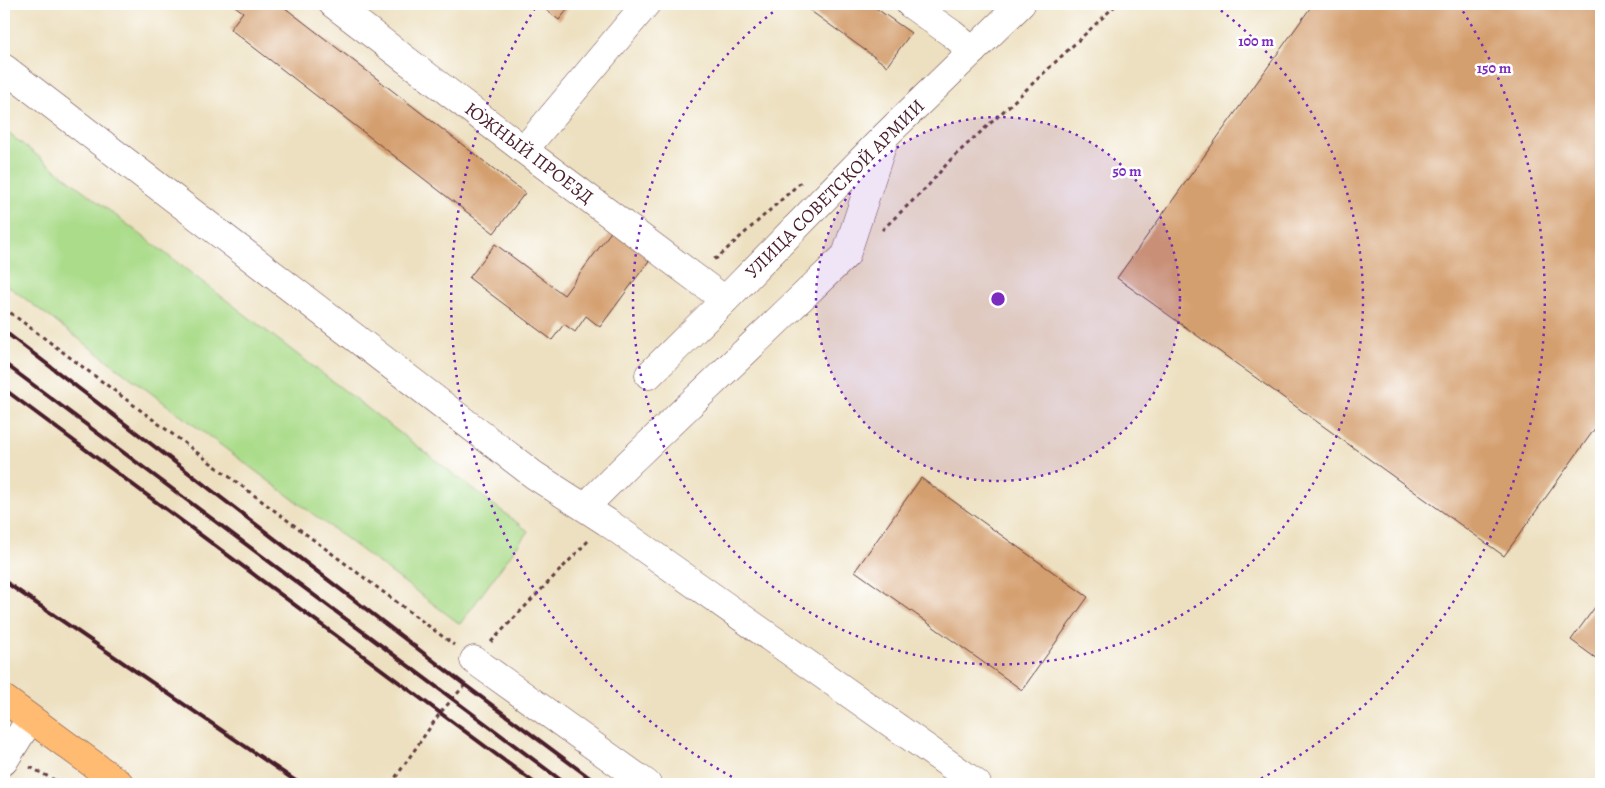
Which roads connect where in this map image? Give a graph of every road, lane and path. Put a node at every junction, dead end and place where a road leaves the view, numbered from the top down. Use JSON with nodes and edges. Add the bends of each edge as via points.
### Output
{"nodes":[{"id":1,"x":334,"y":4,"type":"edge"},
{"id":2,"x":646,"y":4,"type":"edge"},
{"id":3,"x":910,"y":4,"type":"edge"},
{"id":4,"x":1021,"y":4,"type":"edge"},
{"id":5,"x":1116,"y":4,"type":"edge"},
{"id":6,"x":973,"y":51,"type":"junction"},
{"id":7,"x":4,"y":68,"type":"edge"},
{"id":8,"x":885,"y":136,"type":"junction"},
{"id":9,"x":524,"y":150,"type":"junction"},
{"id":10,"x":846,"y":255,"type":"junction"},
{"id":11,"x":726,"y":300,"type":"junction"},
{"id":12,"x":4,"y":308,"type":"edge"},
{"id":13,"x":649,"y":375,"type":"dead end"},
{"id":14,"x":596,"y":515,"type":"junction"},
{"id":15,"x":474,"y":660,"type":"junction"},
{"id":16,"x":4,"y":699,"type":"edge"},
{"id":17,"x":30,"y":719,"type":"junction"},
{"id":18,"x":6,"y":758,"type":"edge"},
{"id":19,"x":62,"y":784,"type":"edge"},
{"id":20,"x":120,"y":784,"type":"edge"},
{"id":21,"x":391,"y":784,"type":"edge"},
{"id":22,"x":647,"y":784,"type":"edge"},
{"id":23,"x":977,"y":784,"type":"edge"}],
"edges":[{"from":1,"to":9,"type":"street","name":"ЮЖНЫЙ ПРОЕЗД"},
{"from":2,"to":9,"type":"street"},
{"from":3,"to":6,"type":"street"},
{"from":4,"to":6,"type":"street","name":"УЛИЦА СОВЕТСКОЙ АРМИИ"},
{"from":5,"to":10,"type":"path","via":[[952,158],[885,228]]},
{"from":6,"to":8,"type":"street","name":"УЛИЦА СОВЕТСКОЙ АРМИИ"},
{"from":7,"to":14,"type":"street","via":[[534,475]]},
{"from":8,"to":10,"type":"street"},
{"from":8,"to":11,"type":"street","name":"УЛИЦА СОВЕТСКОЙ АРМИИ"},
{"from":9,"to":11,"type":"street","name":"ЮЖНЫЙ ПРОЕЗД"},
{"from":10,"to":14,"type":"street","via":[[630,462]]},
{"from":11,"to":13,"type":"street","name":"УЛИЦА СОВЕТСКОЙ АРМИИ"},
{"from":12,"to":15,"type":"path"},
{"from":14,"to":15,"type":"path"},
{"from":14,"to":23,"type":"street"},
{"from":15,"to":21,"type":"path","via":[[465,685],[440,713]]},
{"from":15,"to":22,"type":"street"},
{"from":16,"to":17,"type":"main road"},
{"from":17,"to":18,"type":"street"},
{"from":17,"to":20,"type":"main road"},
{"from":18,"to":19,"type":"path"}]}
